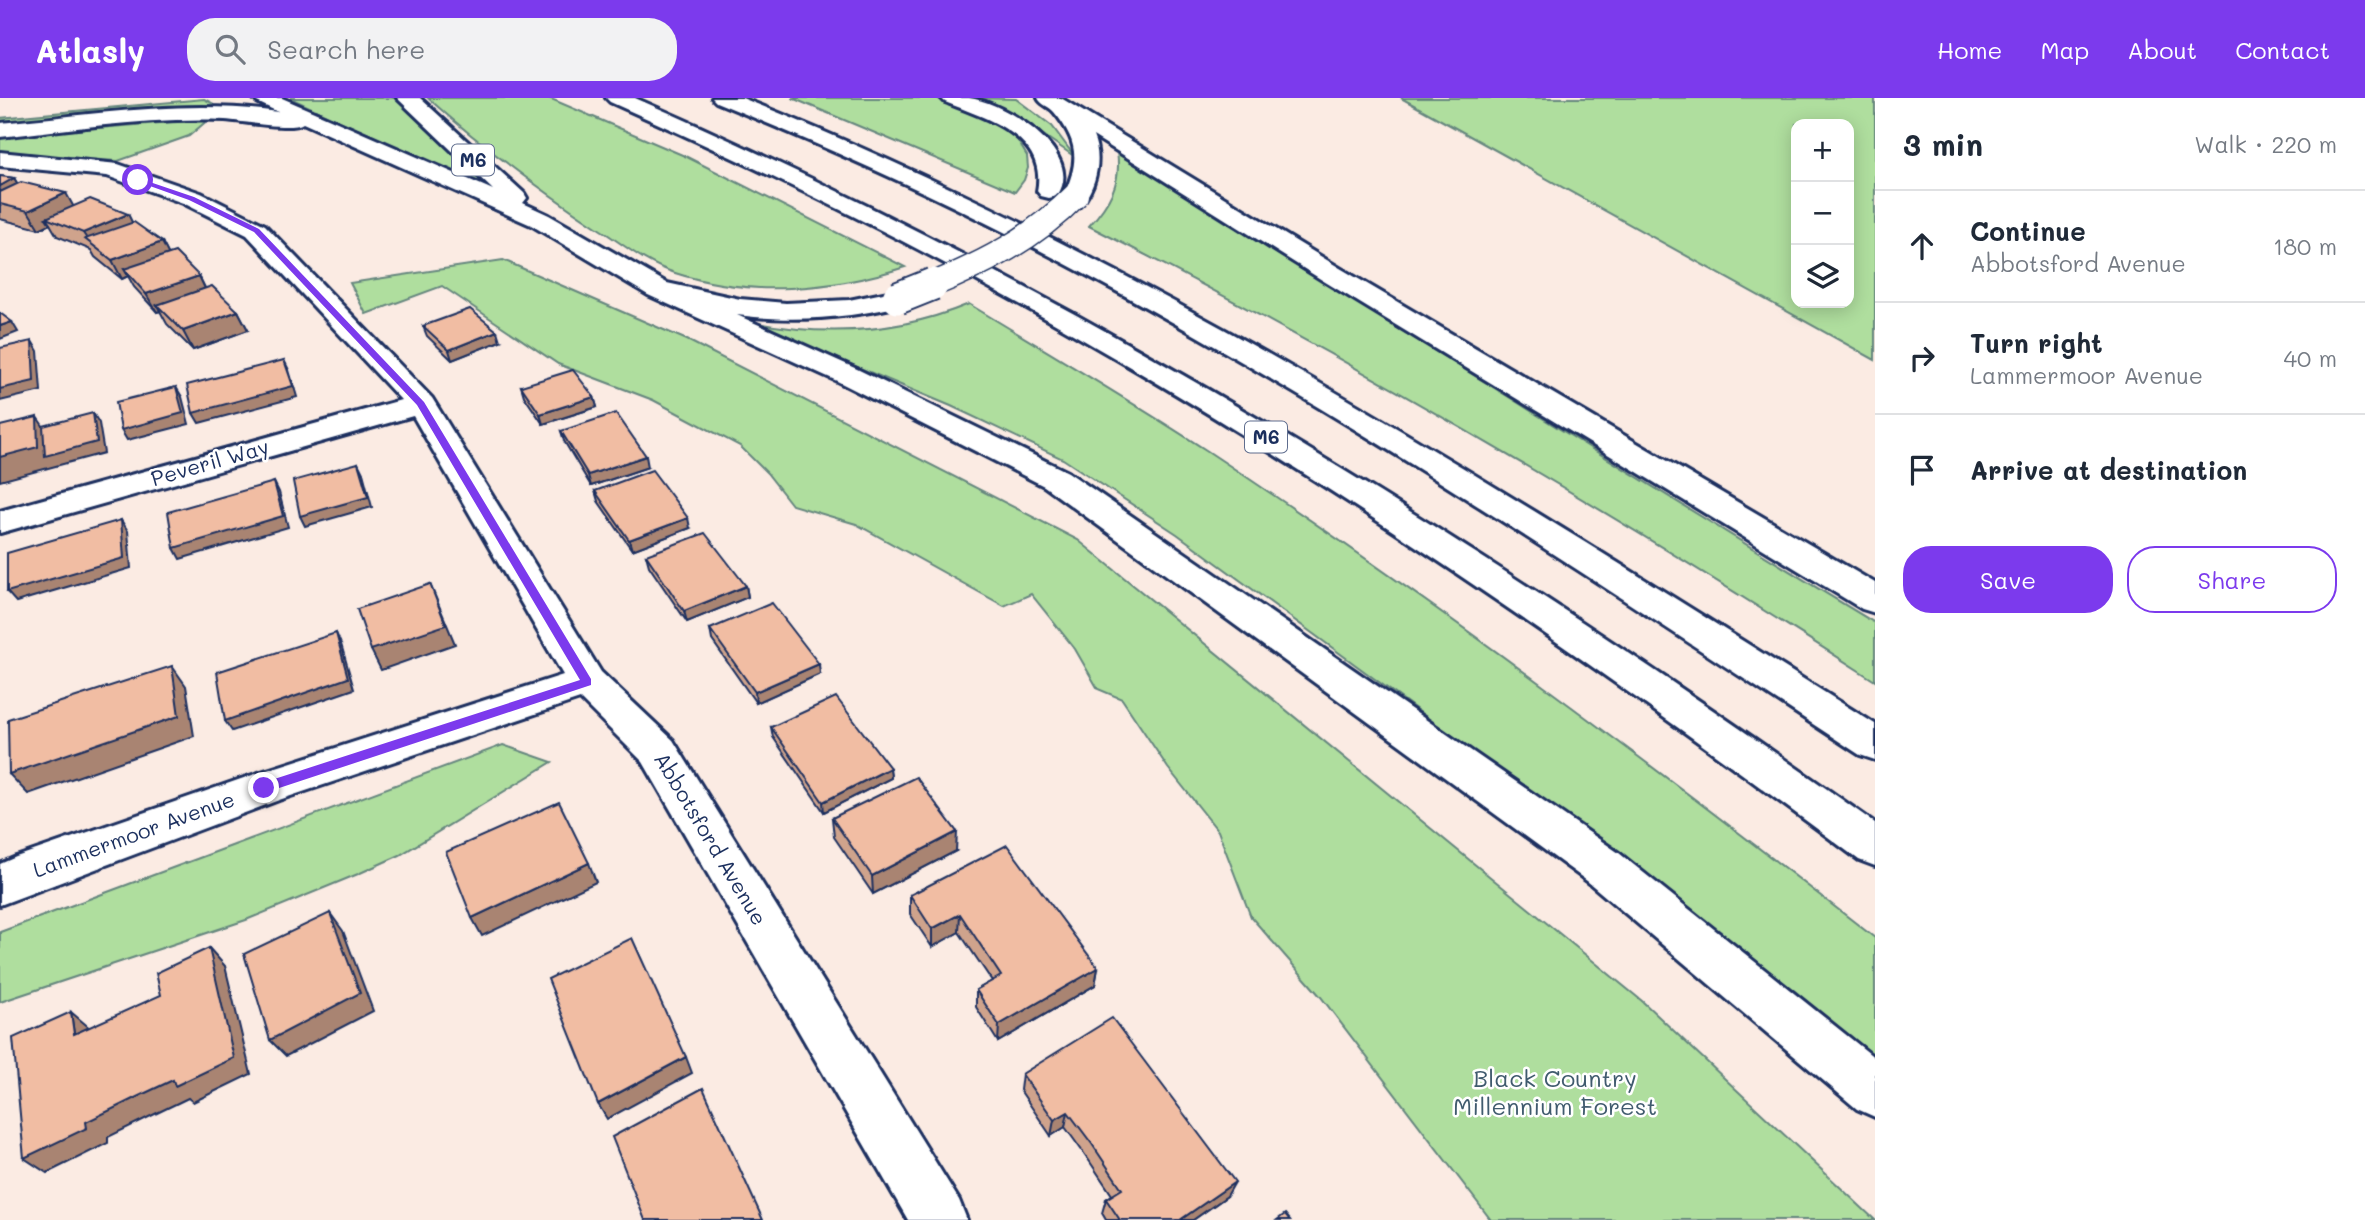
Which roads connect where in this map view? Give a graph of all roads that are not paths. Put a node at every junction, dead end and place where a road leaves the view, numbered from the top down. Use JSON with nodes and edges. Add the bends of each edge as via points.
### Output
{"nodes":[{"id":1,"x":264,"y":98,"type":"edge"},
{"id":2,"x":408,"y":98,"type":"edge"},
{"id":3,"x":617,"y":98,"type":"edge"},
{"id":4,"x":723,"y":98,"type":"edge"},
{"id":5,"x":952,"y":98,"type":"edge"},
{"id":6,"x":1046,"y":99,"type":"edge"},
{"id":7,"x":331,"y":128,"type":"junction"},
{"id":8,"x":0,"y":130,"type":"edge"},
{"id":9,"x":0,"y":159,"type":"edge"},
{"id":10,"x":540,"y":220,"type":"junction"},
{"id":11,"x":1012,"y":247,"type":"junction"},
{"id":12,"x":658,"y":289,"type":"junction"},
{"id":13,"x":421,"y":404,"type":"junction"},
{"id":14,"x":0,"y":522,"type":"edge"},
{"id":15,"x":1875,"y":600,"type":"edge"},
{"id":16,"x":587,"y":682,"type":"junction"},
{"id":17,"x":1875,"y":744,"type":"edge"},
{"id":18,"x":1875,"y":847,"type":"edge"},
{"id":19,"x":0,"y":885,"type":"edge"},
{"id":20,"x":1875,"y":1091,"type":"edge"},
{"id":21,"x":939,"y":1220,"type":"edge"}],
"edges":[{"from":1,"to":7,"type":"main road"},
{"from":2,"to":10,"type":"main road","number":"M6"},
{"from":3,"to":18,"type":"main road","number":"M6","via":[[724,143],[905,230],[1161,373],[1389,513],[1757,760]]},
{"from":4,"to":17,"type":"main road","via":[[916,181],[1257,357],[1629,585]]},
{"from":5,"to":11,"type":"main road","via":[[1031,137],[1052,171],[1049,191]]},
{"from":6,"to":11,"type":"main road","bridge":true,"via":[[1072,120],[1085,138],[1088,156],[1083,179],[1062,211]]},
{"from":6,"to":15,"type":"main road"},
{"from":7,"to":8,"type":"main road","via":[[262,115],[190,115]]},
{"from":7,"to":10,"type":"main road"},
{"from":9,"to":13,"type":"main road","name":"Abbotsford Avenue","via":[[110,169],[192,198],[256,230]]},
{"from":10,"to":12,"type":"main road"},
{"from":11,"to":12,"type":"main road","bridge":true,"via":[[963,273],[898,298],[849,308],[786,311],[740,307]]},
{"from":12,"to":20,"type":"main road","via":[[847,375],[1056,479],[1603,867]]},
{"from":13,"to":14,"type":"main road","name":"Peveril Way"},
{"from":13,"to":16,"type":"main road","name":"Abbotsford Avenue"},
{"from":16,"to":19,"type":"main road","name":"Lammermoor Avenue","via":[[264,788]]},
{"from":16,"to":21,"type":"main road","name":"Abbotsford Avenue","via":[[658,751]]}]}
